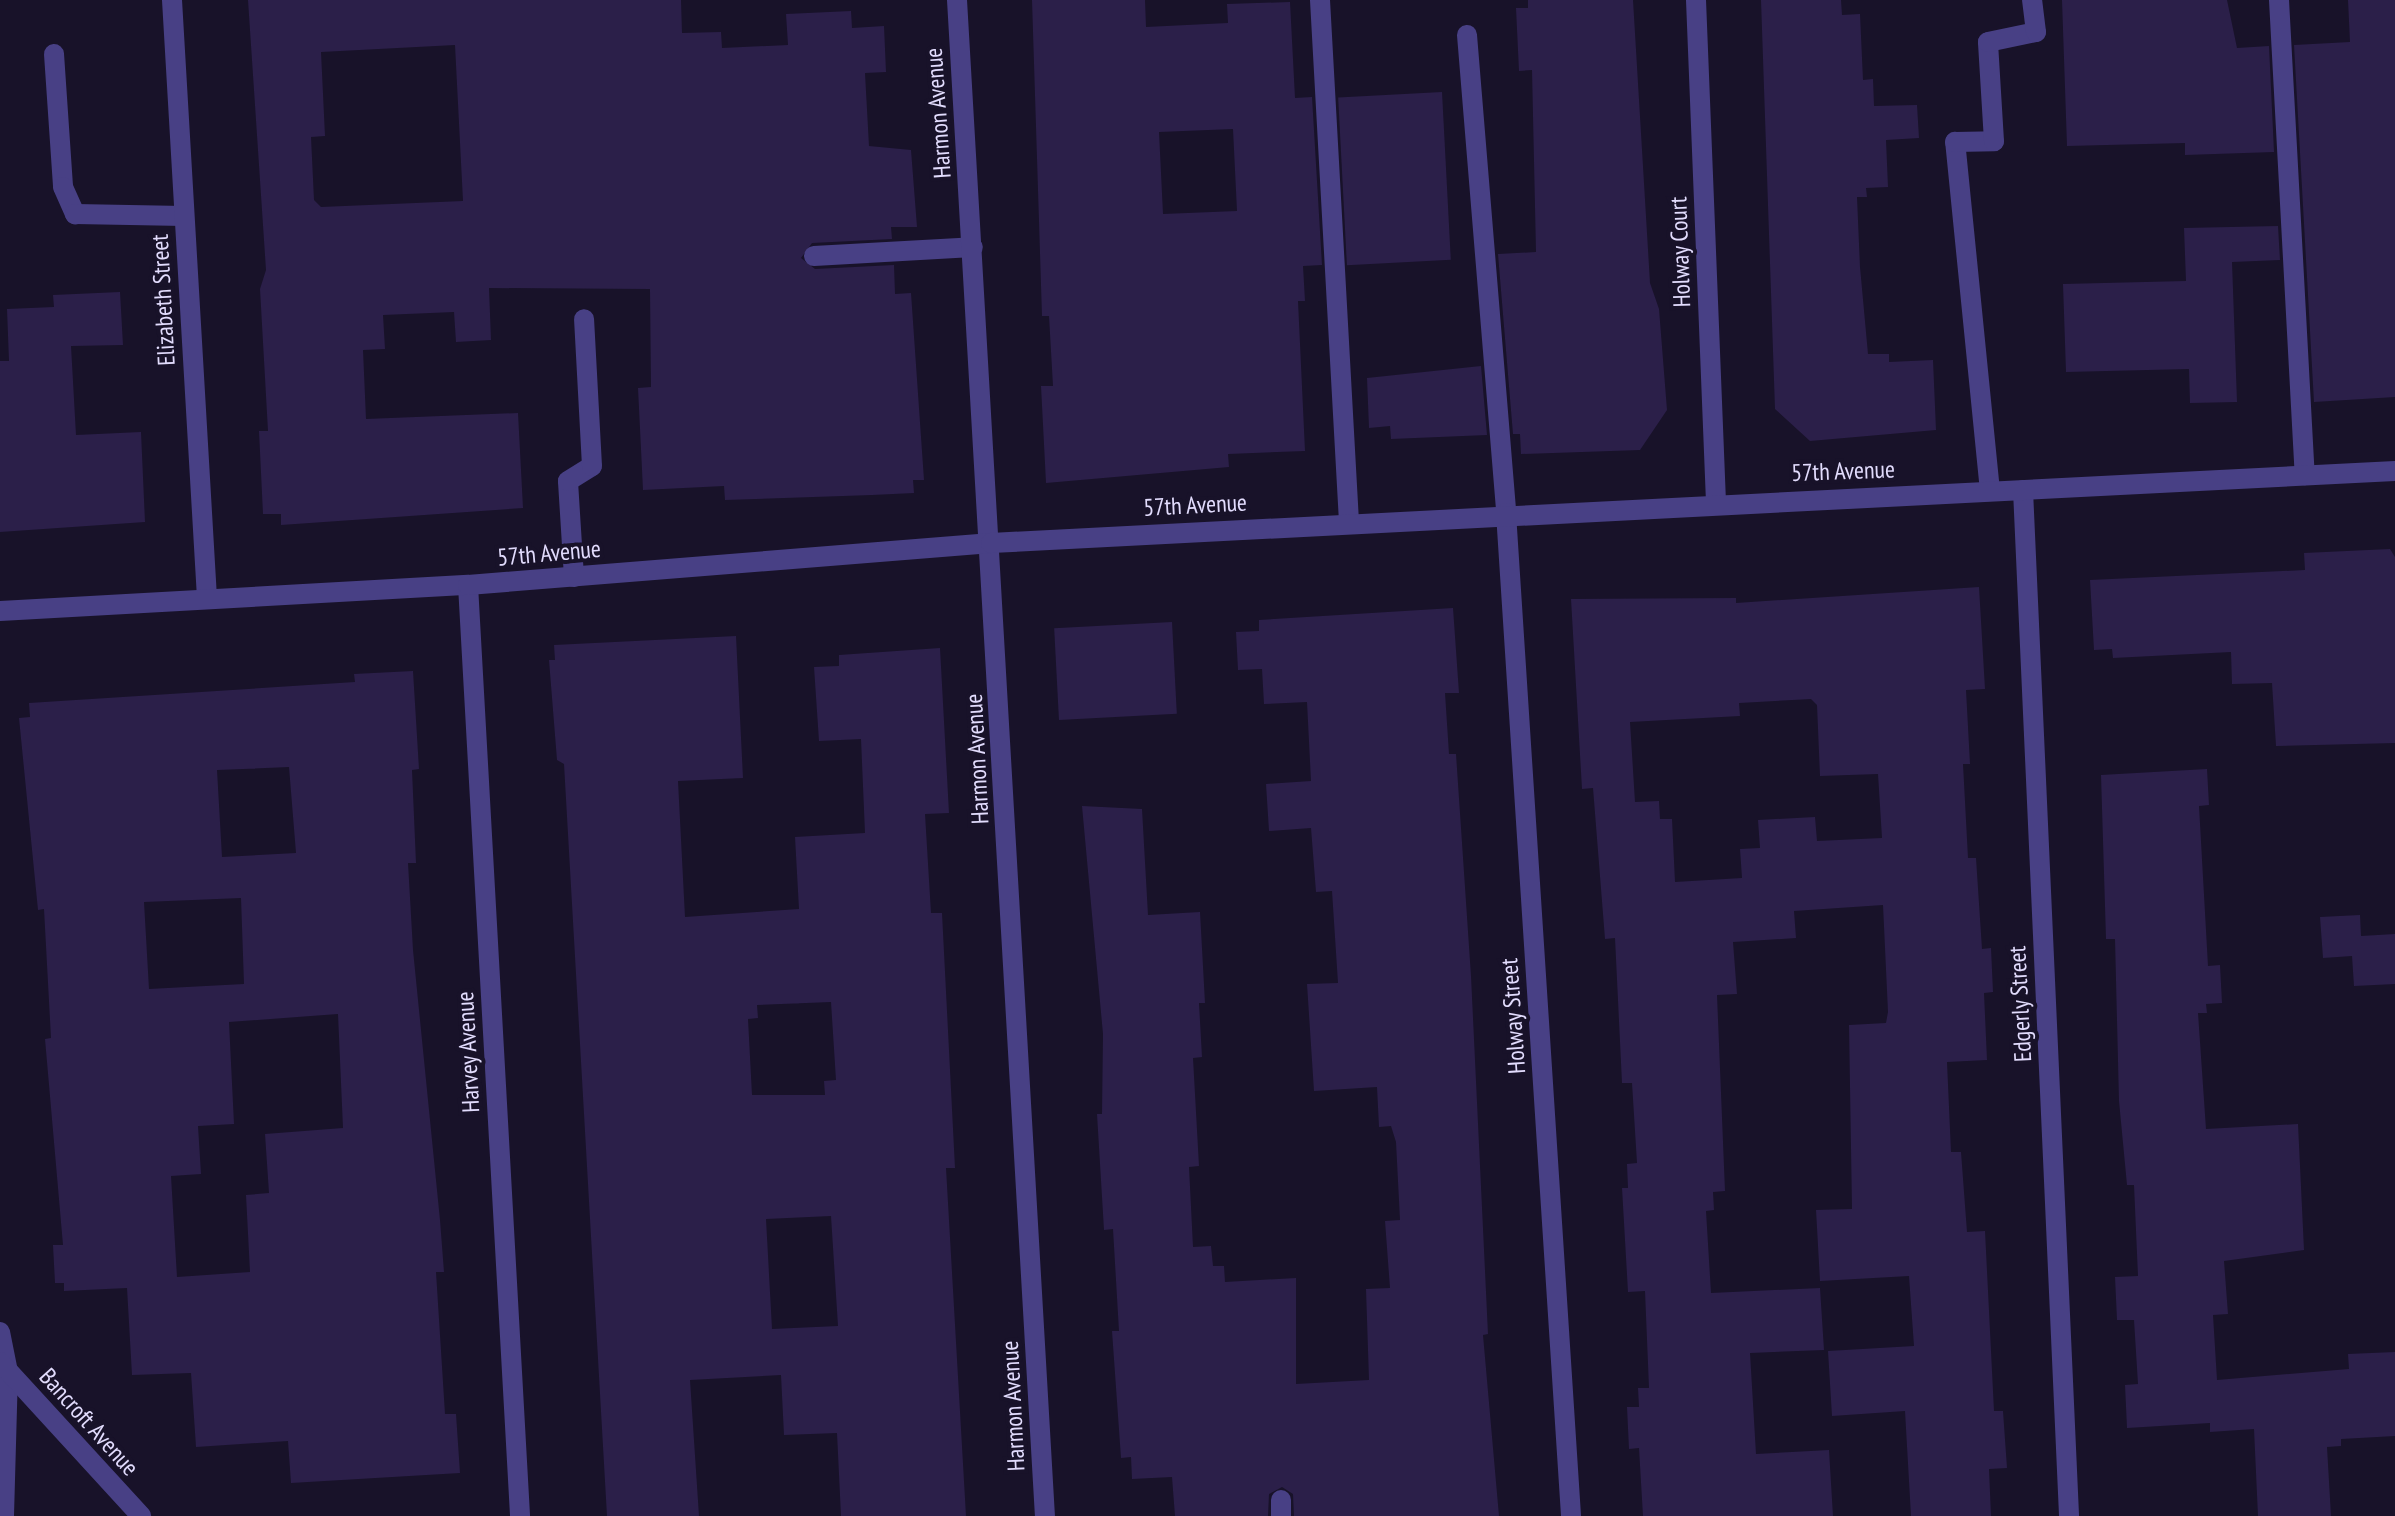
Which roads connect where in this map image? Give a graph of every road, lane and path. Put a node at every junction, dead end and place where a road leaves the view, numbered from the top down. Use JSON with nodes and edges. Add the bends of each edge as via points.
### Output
{"nodes":[{"id":1,"x":172,"y":0,"type":"edge"},
{"id":2,"x":957,"y":0,"type":"edge"},
{"id":3,"x":1320,"y":0,"type":"edge"},
{"id":4,"x":1696,"y":0,"type":"edge"},
{"id":5,"x":2032,"y":0,"type":"edge"},
{"id":6,"x":2279,"y":0,"type":"edge"},
{"id":7,"x":1467,"y":35,"type":"dead end"},
{"id":8,"x":54,"y":54,"type":"dead end"},
{"id":9,"x":184,"y":216,"type":"junction"},
{"id":10,"x":973,"y":247,"type":"junction"},
{"id":11,"x":814,"y":256,"type":"dead end"},
{"id":12,"x":584,"y":319,"type":"dead end"},
{"id":13,"x":2395,"y":471,"type":"edge"},
{"id":14,"x":2305,"y":475,"type":"junction"},
{"id":15,"x":2023,"y":490,"type":"junction"},
{"id":16,"x":1990,"y":491,"type":"junction"},
{"id":17,"x":1716,"y":502,"type":"junction"},
{"id":18,"x":1506,"y":513,"type":"junction"},
{"id":19,"x":1349,"y":522,"type":"junction"},
{"id":20,"x":991,"y":543,"type":"junction"},
{"id":21,"x":574,"y":577,"type":"junction"},
{"id":22,"x":468,"y":585,"type":"junction"},
{"id":23,"x":207,"y":598,"type":"junction"},
{"id":24,"x":0,"y":611,"type":"edge"},
{"id":25,"x":0,"y":1332,"type":"edge"},
{"id":26,"x":4,"y":1367,"type":"edge"},
{"id":27,"x":4,"y":1516,"type":"edge"},
{"id":28,"x":141,"y":1516,"type":"edge"},
{"id":29,"x":520,"y":1516,"type":"edge"},
{"id":30,"x":1045,"y":1516,"type":"edge"},
{"id":31,"x":1571,"y":1516,"type":"edge"},
{"id":32,"x":2069,"y":1516,"type":"edge"}],
"edges":[{"from":1,"to":9,"type":"street","name":"Elizabeth Street"},
{"from":2,"to":10,"type":"street","name":"Harmon Avenue"},
{"from":3,"to":19,"type":"street"},
{"from":4,"to":17,"type":"street","name":"Holway Court"},
{"from":5,"to":16,"type":"street","via":[[2036,32],[1988,42],[1994,141],[1955,142]]},
{"from":6,"to":14,"type":"street"},
{"from":7,"to":18,"type":"street","name":"Holway Street"},
{"from":8,"to":9,"type":"street","via":[[63,187],[75,214]]},
{"from":9,"to":23,"type":"street","name":"Elizabeth Street"},
{"from":10,"to":11,"type":"street"},
{"from":10,"to":20,"type":"street","name":"Harmon Avenue"},
{"from":12,"to":21,"type":"street","via":[[592,466],[568,481]]},
{"from":13,"to":14,"type":"street","name":"57th Avenue"},
{"from":14,"to":15,"type":"street","name":"57th Avenue"},
{"from":15,"to":16,"type":"street","name":"57th Avenue"},
{"from":15,"to":32,"type":"street","name":"Edgerly Street"},
{"from":16,"to":17,"type":"street","name":"57th Avenue"},
{"from":17,"to":18,"type":"street","name":"57th Avenue"},
{"from":18,"to":19,"type":"street","name":"57th Avenue"},
{"from":18,"to":31,"type":"street","name":"Holway Street"},
{"from":19,"to":20,"type":"street","name":"57th Avenue"},
{"from":20,"to":21,"type":"street","name":"57th Avenue"},
{"from":20,"to":30,"type":"street","name":"Harmon Avenue"},
{"from":21,"to":22,"type":"street","name":"57th Avenue"},
{"from":22,"to":23,"type":"street","name":"57th Avenue"},
{"from":22,"to":29,"type":"street","name":"Harvey Avenue"},
{"from":23,"to":24,"type":"street","name":"57th Avenue"},
{"from":25,"to":26,"type":"street"},
{"from":26,"to":27,"type":"street"},
{"from":26,"to":28,"type":"street","name":"Bancroft Avenue"}]}
